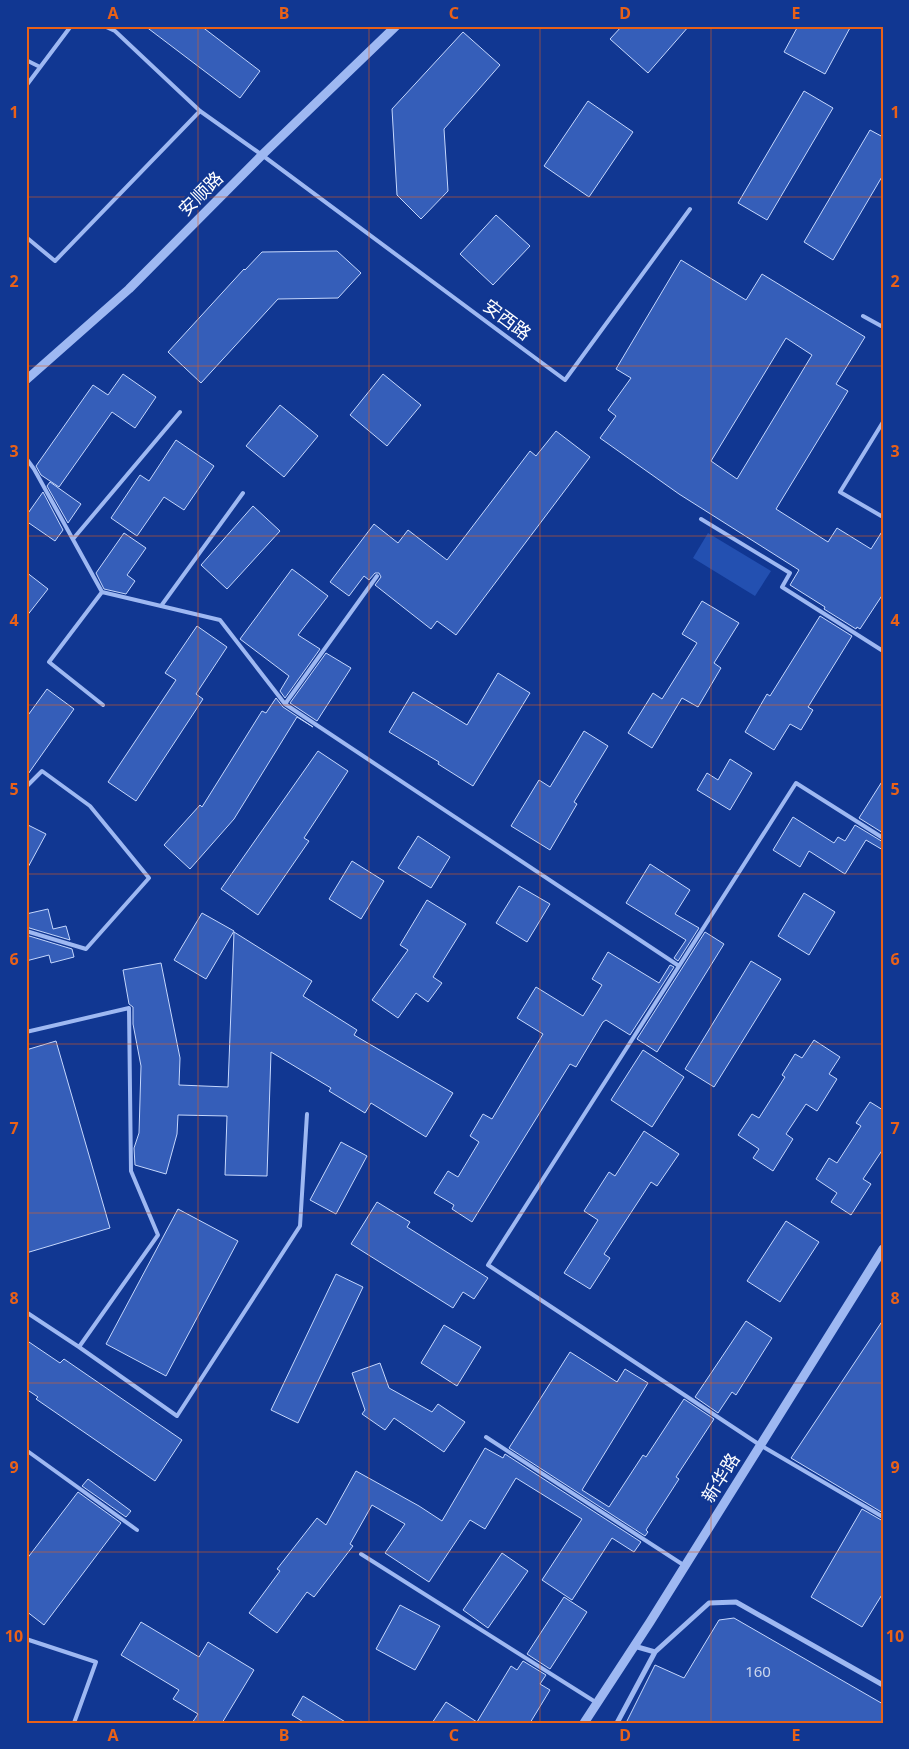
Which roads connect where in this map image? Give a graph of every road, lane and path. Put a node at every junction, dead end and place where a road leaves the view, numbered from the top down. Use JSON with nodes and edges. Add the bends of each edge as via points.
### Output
{"nodes":[{"id":1,"x":70,"y":26,"type":"edge"},
{"id":2,"x":104,"y":26,"type":"edge"},
{"id":3,"x":396,"y":26,"type":"edge"},
{"id":4,"x":26,"y":60,"type":"edge"},
{"id":5,"x":40,"y":67,"type":"junction"},
{"id":6,"x":26,"y":86,"type":"edge"},
{"id":7,"x":200,"y":111,"type":"junction"},
{"id":8,"x":262,"y":155,"type":"junction"},
{"id":9,"x":690,"y":209,"type":"dead end"},
{"id":10,"x":26,"y":237,"type":"edge"},
{"id":11,"x":863,"y":316,"type":"dead end"},
{"id":12,"x":883,"y":327,"type":"edge"},
{"id":13,"x":26,"y":380,"type":"edge"},
{"id":14,"x":180,"y":412,"type":"dead end"},
{"id":15,"x":883,"y":422,"type":"edge"},
{"id":16,"x":26,"y":458,"type":"edge"},
{"id":17,"x":243,"y":493,"type":"dead end"},
{"id":18,"x":883,"y":517,"type":"edge"},
{"id":19,"x":701,"y":519,"type":"dead end"},
{"id":20,"x":73,"y":539,"type":"junction"},
{"id":21,"x":377,"y":576,"type":"dead end"},
{"id":22,"x":102,"y":592,"type":"junction"},
{"id":23,"x":161,"y":606,"type":"junction"},
{"id":24,"x":883,"y":651,"type":"edge"},
{"id":25,"x":285,"y":704,"type":"junction"},
{"id":26,"x":103,"y":705,"type":"dead end"},
{"id":27,"x":26,"y":787,"type":"edge"},
{"id":28,"x":883,"y":838,"type":"edge"},
{"id":29,"x":26,"y":931,"type":"edge"},
{"id":30,"x":679,"y":966,"type":"junction"},
{"id":31,"x":26,"y":1032,"type":"edge"},
{"id":32,"x":307,"y":1114,"type":"dead end"},
{"id":33,"x":883,"y":1248,"type":"edge"},
{"id":34,"x":26,"y":1312,"type":"edge"},
{"id":35,"x":79,"y":1347,"type":"junction"},
{"id":36,"x":486,"y":1437,"type":"dead end"},
{"id":37,"x":760,"y":1445,"type":"junction"},
{"id":38,"x":26,"y":1450,"type":"edge"},
{"id":39,"x":883,"y":1517,"type":"edge"},
{"id":40,"x":137,"y":1530,"type":"dead end"},
{"id":41,"x":360,"y":1554,"type":"dead end"},
{"id":42,"x":685,"y":1566,"type":"junction"},
{"id":43,"x":26,"y":1639,"type":"edge"},
{"id":44,"x":634,"y":1646,"type":"junction"},
{"id":45,"x":655,"y":1652,"type":"junction"},
{"id":46,"x":883,"y":1685,"type":"edge"},
{"id":47,"x":597,"y":1703,"type":"junction"},
{"id":48,"x":74,"y":1723,"type":"edge"},
{"id":49,"x":584,"y":1723,"type":"edge"},
{"id":50,"x":617,"y":1723,"type":"edge"}],
"edges":[{"from":1,"to":5,"type":"lane"},
{"from":2,"to":7,"type":"lane","via":[[115,30]]},
{"from":3,"to":8,"type":"street","name":"安顺路"},
{"from":4,"to":5,"type":"lane"},
{"from":5,"to":6,"type":"lane"},
{"from":7,"to":8,"type":"lane"},
{"from":7,"to":10,"type":"lane","via":[[55,260]]},
{"from":8,"to":9,"type":"lane","name":"安西路","via":[[565,380]]},
{"from":8,"to":13,"type":"street","name":"安顺路","via":[[129,289]]},
{"from":11,"to":12,"type":"lane"},
{"from":14,"to":20,"type":"lane"},
{"from":15,"to":18,"type":"lane","via":[[840,492]]},
{"from":16,"to":20,"type":"lane"},
{"from":17,"to":23,"type":"lane"},
{"from":19,"to":24,"type":"lane","via":[[790,573],[782,587]]},
{"from":20,"to":22,"type":"lane"},
{"from":21,"to":25,"type":"lane"},
{"from":22,"to":23,"type":"lane"},
{"from":22,"to":26,"type":"lane","via":[[49,662]]},
{"from":23,"to":25,"type":"lane","via":[[220,620]]},
{"from":25,"to":30,"type":"lane"},
{"from":27,"to":29,"type":"lane","via":[[42,771],[90,806],[149,878],[86,949]]},
{"from":28,"to":30,"type":"lane","via":[[796,783]]},
{"from":30,"to":37,"type":"lane","via":[[488,1264]]},
{"from":31,"to":35,"type":"lane","via":[[129,1008],[131,1171],[158,1235]]},
{"from":32,"to":35,"type":"lane","via":[[300,1226],[177,1416]]},
{"from":33,"to":37,"type":"street","name":"新华路"},
{"from":34,"to":35,"type":"lane"},
{"from":36,"to":42,"type":"lane"},
{"from":37,"to":39,"type":"lane"},
{"from":37,"to":42,"type":"street","name":"新华路"},
{"from":38,"to":40,"type":"lane"},
{"from":41,"to":47,"type":"lane"},
{"from":42,"to":44,"type":"street","name":"新华路"},
{"from":43,"to":48,"type":"lane","via":[[96,1662]]},
{"from":44,"to":45,"type":"street"},
{"from":44,"to":47,"type":"street","name":"新华路"},
{"from":45,"to":46,"type":"street","via":[[709,1603],[736,1602]]},
{"from":45,"to":50,"type":"street"},
{"from":47,"to":49,"type":"street","name":"新华路"}]}
